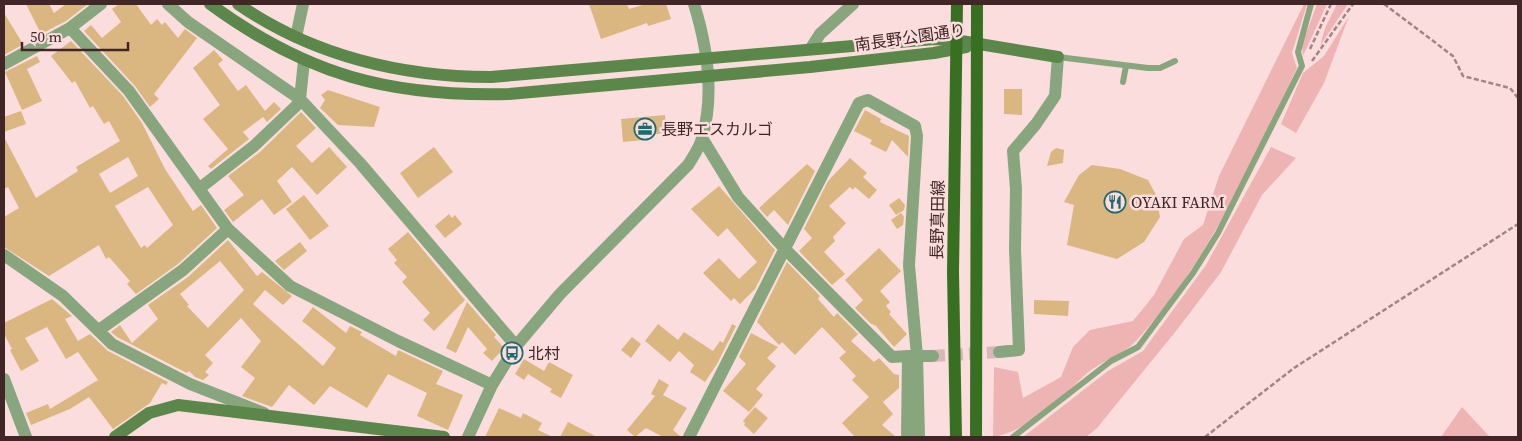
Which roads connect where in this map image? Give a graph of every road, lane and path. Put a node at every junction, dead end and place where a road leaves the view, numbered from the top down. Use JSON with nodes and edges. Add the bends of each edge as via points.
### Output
{"nodes":[{"id":1,"x":102,"y":4,"type":"edge"},
{"id":2,"x":168,"y":4,"type":"edge"},
{"id":3,"x":210,"y":4,"type":"edge"},
{"id":4,"x":238,"y":4,"type":"edge"},
{"id":5,"x":303,"y":4,"type":"edge"},
{"id":6,"x":694,"y":4,"type":"edge"},
{"id":7,"x":853,"y":4,"type":"edge"},
{"id":8,"x":957,"y":4,"type":"edge"},
{"id":9,"x":977,"y":4,"type":"edge"},
{"id":10,"x":1311,"y":4,"type":"edge"},
{"id":11,"x":1331,"y":4,"type":"edge"},
{"id":12,"x":1353,"y":4,"type":"edge"},
{"id":13,"x":1384,"y":4,"type":"edge"},
{"id":14,"x":70,"y":28,"type":"junction"},
{"id":15,"x":296,"y":38,"type":"junction"},
{"id":16,"x":955,"y":45,"type":"junction"},
{"id":17,"x":976,"y":45,"type":"junction"},
{"id":18,"x":812,"y":48,"type":"junction"},
{"id":19,"x":707,"y":57,"type":"junction"},
{"id":20,"x":1058,"y":57,"type":"junction"},
{"id":21,"x":304,"y":61,"type":"junction"},
{"id":22,"x":1175,"y":61,"type":"dead end"},
{"id":23,"x":4,"y":64,"type":"edge"},
{"id":24,"x":1126,"y":66,"type":"junction"},
{"id":25,"x":1302,"y":66,"type":"junction"},
{"id":26,"x":708,"y":76,"type":"junction"},
{"id":27,"x":1123,"y":82,"type":"dead end"},
{"id":28,"x":300,"y":98,"type":"junction"},
{"id":29,"x":1518,"y":98,"type":"edge"},
{"id":30,"x":702,"y":138,"type":"junction"},
{"id":31,"x":200,"y":188,"type":"junction"},
{"id":32,"x":1518,"y":224,"type":"edge"},
{"id":33,"x":228,"y":229,"type":"junction"},
{"id":34,"x":784,"y":248,"type":"junction"},
{"id":35,"x":4,"y":255,"type":"edge"},
{"id":36,"x":99,"y":330,"type":"junction"},
{"id":37,"x":516,"y":346,"type":"junction"},
{"id":38,"x":999,"y":352,"type":"tunnel mouth"},
{"id":39,"x":913,"y":356,"type":"junction"},
{"id":40,"x":933,"y":356,"type":"tunnel mouth"},
{"id":41,"x":4,"y":379,"type":"edge"},
{"id":42,"x":492,"y":385,"type":"junction"},
{"id":43,"x":266,"y":414,"type":"junction"},
{"id":44,"x":438,"y":436,"type":"edge"},
{"id":45,"x":26,"y":437,"type":"edge"},
{"id":46,"x":115,"y":437,"type":"edge"},
{"id":47,"x":468,"y":437,"type":"edge"},
{"id":48,"x":689,"y":437,"type":"edge"},
{"id":49,"x":907,"y":437,"type":"edge"},
{"id":50,"x":918,"y":437,"type":"edge"},
{"id":51,"x":956,"y":437,"type":"edge"},
{"id":52,"x":976,"y":437,"type":"edge"},
{"id":53,"x":1013,"y":437,"type":"edge"},
{"id":54,"x":1205,"y":437,"type":"edge"}],
"edges":[{"from":1,"to":14,"type":"street"},
{"from":2,"to":28,"type":"street","via":[[188,22]]},
{"from":3,"to":21,"type":"street","name":"南長野公園通り"},
{"from":4,"to":15,"type":"street","name":"南長野公園通り"},
{"from":5,"to":15,"type":"street"},
{"from":6,"to":19,"type":"street"},
{"from":7,"to":18,"type":"street","via":[[820,34]]},
{"from":8,"to":16,"type":"main road","name":"長野真田線"},
{"from":9,"to":17,"type":"main road"},
{"from":10,"to":25,"type":"lane","via":[[1298,52]]},
{"from":11,"to":25,"type":"path"},
{"from":12,"to":25,"type":"path","via":[[1314,60]]},
{"from":13,"to":29,"type":"path","via":[[1453,56],[1463,76],[1510,88]]},
{"from":14,"to":23,"type":"street"},
{"from":14,"to":31,"type":"street","via":[[129,91]]},
{"from":15,"to":19,"type":"street","name":"南長野公園通り","via":[[328,51],[407,72],[451,77],[491,77]]},
{"from":16,"to":17,"type":"street","name":"南長野公園通り"},
{"from":16,"to":18,"type":"street","name":"南長野公園通り","via":[[934,39]]},
{"from":16,"to":26,"type":"street","name":"南長野公園通り"},
{"from":16,"to":51,"type":"main road","name":"長野真田線","via":[[953,272]]},
{"from":17,"to":20,"type":"street"},
{"from":17,"to":52,"type":"main road"},
{"from":18,"to":19,"type":"street","name":"南長野公園通り"},
{"from":19,"to":26,"type":"street"},
{"from":20,"to":24,"type":"lane"},
{"from":20,"to":38,"type":"street","via":[[1055,96],[1013,151],[1019,350]]},
{"from":21,"to":26,"type":"street","name":"南長野公園通り","via":[[356,79],[426,92],[465,95]]},
{"from":21,"to":28,"type":"street"},
{"from":22,"to":24,"type":"lane","via":[[1160,68]]},
{"from":24,"to":27,"type":"lane"},
{"from":25,"to":53,"type":"lane","via":[[1218,232],[1193,274],[1138,347],[1110,361]]},
{"from":26,"to":30,"type":"street"},
{"from":28,"to":31,"type":"street","via":[[297,106],[254,146]]},
{"from":28,"to":37,"type":"street"},
{"from":30,"to":34,"type":"street","via":[[738,197]]},
{"from":30,"to":37,"type":"street","via":[[688,165],[560,294]]},
{"from":31,"to":33,"type":"street"},
{"from":32,"to":54,"type":"path","via":[[1294,368]]},
{"from":33,"to":36,"type":"street","via":[[183,270]]},
{"from":33,"to":42,"type":"street","via":[[290,286]]},
{"from":34,"to":39,"type":"street","via":[[892,357]]},
{"from":34,"to":39,"type":"street","via":[[859,104],[868,100],[914,126],[917,136],[909,265]]},
{"from":34,"to":48,"type":"street"},
{"from":35,"to":36,"type":"street","via":[[63,296]]},
{"from":36,"to":43,"type":"street","via":[[112,344],[161,371]]},
{"from":37,"to":42,"type":"street"},
{"from":39,"to":40,"type":"street"},
{"from":39,"to":49,"type":"street"},
{"from":39,"to":50,"type":"street"},
{"from":41,"to":45,"type":"street"},
{"from":42,"to":47,"type":"street"},
{"from":43,"to":44,"type":"street"},
{"from":43,"to":46,"type":"street","via":[[178,405],[149,413]]}]}
